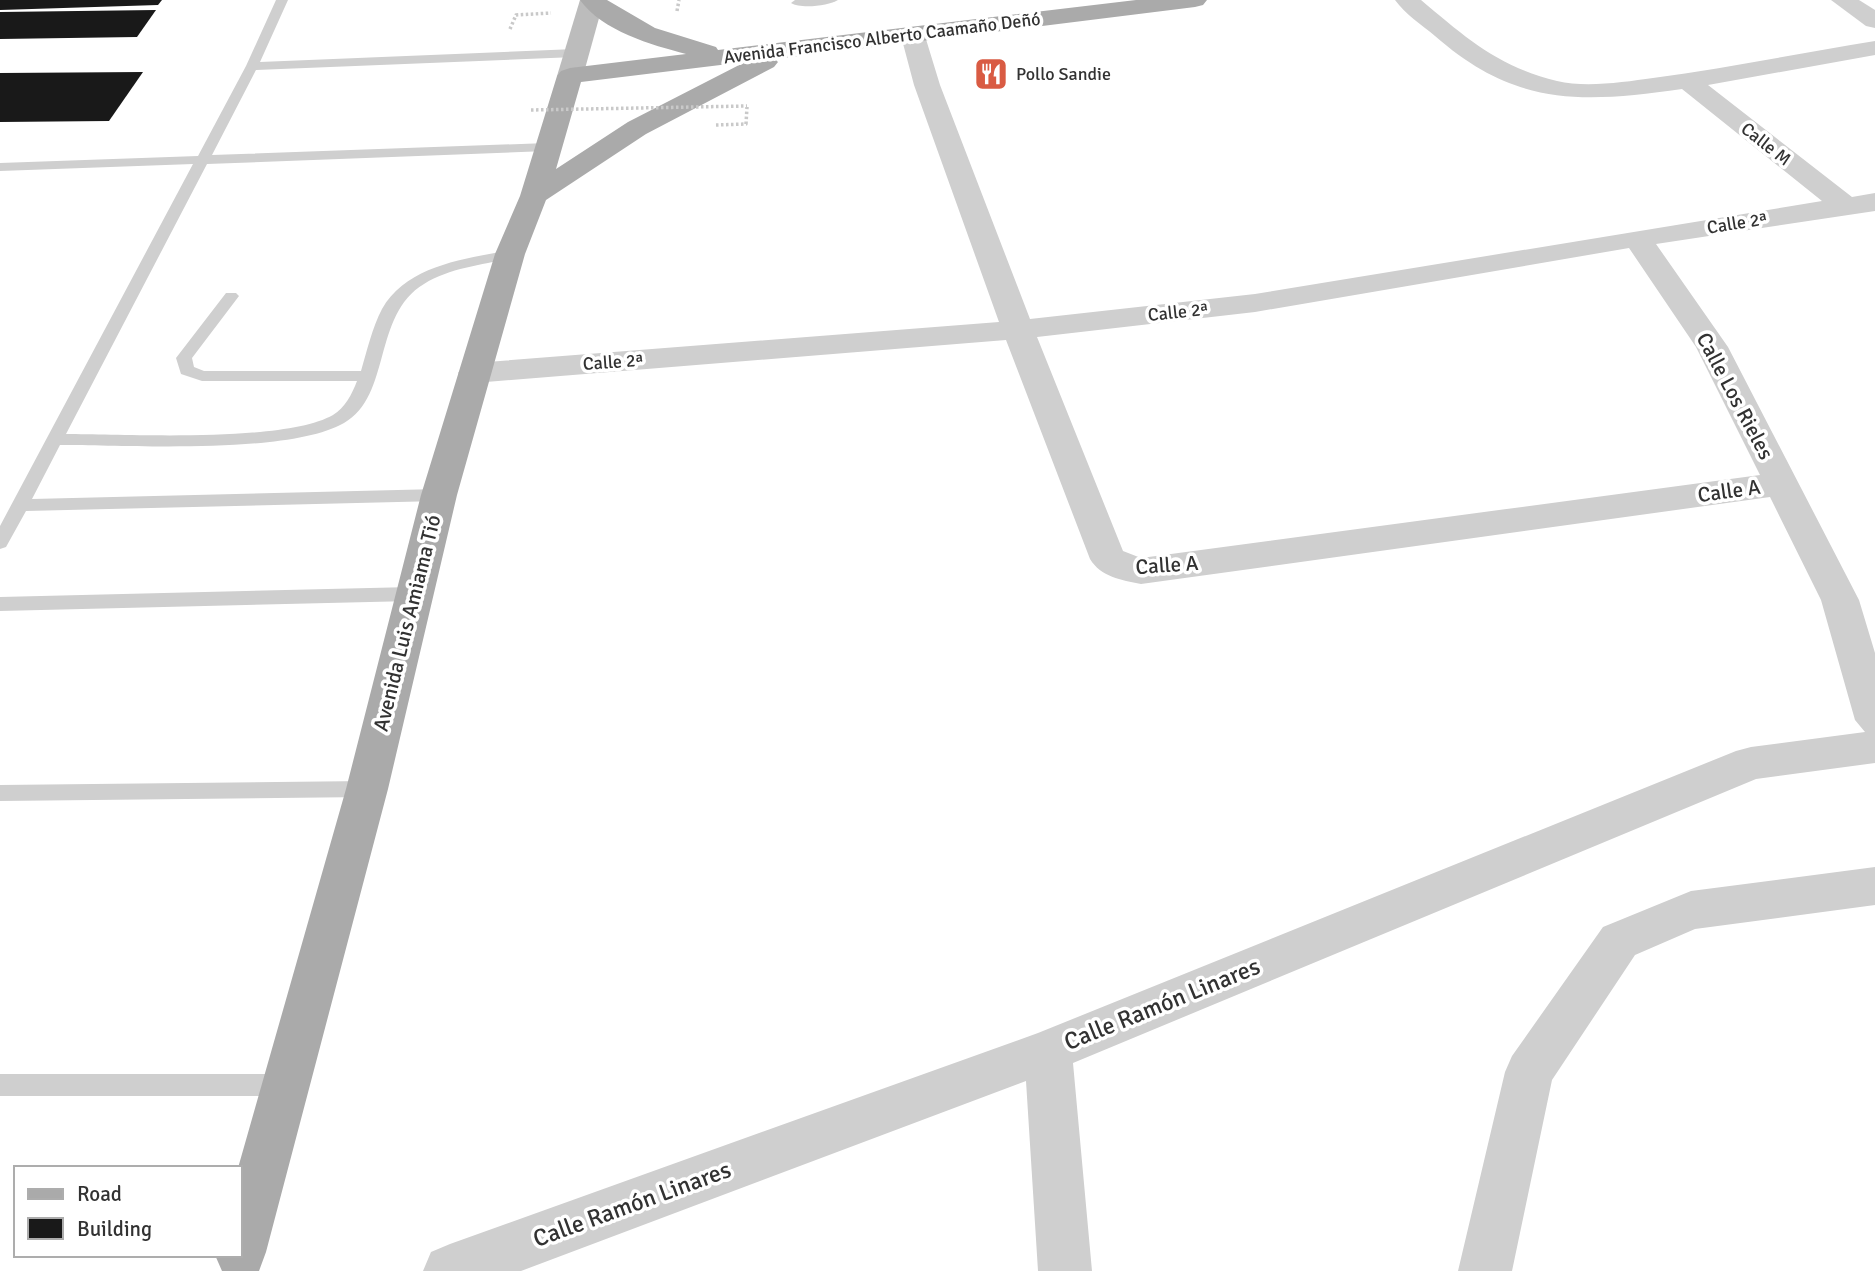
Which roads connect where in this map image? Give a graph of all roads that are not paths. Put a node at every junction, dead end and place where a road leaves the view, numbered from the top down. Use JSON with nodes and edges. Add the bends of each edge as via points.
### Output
{"nodes":[{"id":1,"x":282,"y":0,"type":"edge"},
{"id":2,"x":592,"y":0,"type":"edge"},
{"id":3,"x":832,"y":0,"type":"edge"},
{"id":4,"x":1195,"y":0,"type":"edge"},
{"id":5,"x":1407,"y":0,"type":"edge"},
{"id":6,"x":1843,"y":0,"type":"edge"},
{"id":7,"x":797,"y":3,"type":"dead end"},
{"id":8,"x":1875,"y":22,"type":"edge"},
{"id":9,"x":913,"y":36,"type":"junction"},
{"id":10,"x":797,"y":48,"type":"junction"},
{"id":11,"x":1875,"y":48,"type":"edge"},
{"id":12,"x":722,"y":56,"type":"junction"},
{"id":13,"x":573,"y":64,"type":"junction"},
{"id":14,"x":252,"y":66,"type":"junction"},
{"id":15,"x":1687,"y":81,"type":"junction"},
{"id":16,"x":547,"y":147,"type":"junction"},
{"id":17,"x":202,"y":162,"type":"junction"},
{"id":18,"x":0,"y":167,"type":"edge"},
{"id":19,"x":534,"y":196,"type":"junction"},
{"id":20,"x":1861,"y":204,"type":"edge"},
{"id":21,"x":1637,"y":238,"type":"junction"},
{"id":22,"x":510,"y":254,"type":"junction"},
{"id":23,"x":231,"y":296,"type":"dead end"},
{"id":24,"x":1018,"y":330,"type":"junction"},
{"id":25,"x":474,"y":373,"type":"junction"},
{"id":26,"x":367,"y":376,"type":"junction"},
{"id":27,"x":55,"y":440,"type":"junction"},
{"id":28,"x":1782,"y":484,"type":"junction"},
{"id":29,"x":439,"y":495,"type":"junction"},
{"id":30,"x":20,"y":505,"type":"junction"},
{"id":31,"x":0,"y":543,"type":"edge"},
{"id":32,"x":412,"y":594,"type":"junction"},
{"id":33,"x":0,"y":604,"type":"edge"},
{"id":34,"x":1875,"y":720,"type":"edge"},
{"id":35,"x":1875,"y":747,"type":"edge"},
{"id":36,"x":367,"y":789,"type":"junction"},
{"id":37,"x":0,"y":793,"type":"edge"},
{"id":38,"x":1875,"y":886,"type":"edge"},
{"id":39,"x":1048,"y":1051,"type":"junction"},
{"id":40,"x":0,"y":1085,"type":"edge"},
{"id":41,"x":285,"y":1085,"type":"junction"},
{"id":42,"x":242,"y":1243,"type":"edge"},
{"id":43,"x":450,"y":1271,"type":"edge"},
{"id":44,"x":1065,"y":1271,"type":"edge"},
{"id":45,"x":1485,"y":1271,"type":"edge"}],
"edges":[{"from":1,"to":14,"type":"lane"},
{"from":2,"to":12,"type":"main road","via":[[639,33]]},
{"from":2,"to":13,"type":"main road","name":"Avenida Luis Amiama Tió"},
{"from":3,"to":7,"type":"lane"},
{"from":4,"to":9,"type":"main road","name":"Avenida Francisco Alberto Caamaño Deñó"},
{"from":5,"to":15,"type":"street","via":[[1469,54],[1517,77],[1559,90],[1619,90]]},
{"from":6,"to":8,"type":"street"},
{"from":9,"to":10,"type":"main road","name":"Avenida Francisco Alberto Caamaño Deñó"},
{"from":9,"to":24,"type":"street","name":"Calle A"},
{"from":10,"to":12,"type":"main road","name":"Avenida Francisco Alberto Caamaño Deñó"},
{"from":10,"to":19,"type":"main road","via":[[637,128]]},
{"from":11,"to":15,"type":"street"},
{"from":12,"to":13,"type":"main road","name":"Avenida Francisco Alberto Caamaño Deñó"},
{"from":13,"to":14,"type":"lane"},
{"from":13,"to":16,"type":"main road","name":"Avenida Luis Amiama Tió"},
{"from":14,"to":17,"type":"lane"},
{"from":15,"to":20,"type":"street","name":"Calle M"},
{"from":16,"to":17,"type":"lane"},
{"from":16,"to":19,"type":"main road","name":"Avenida Luis Amiama Tió"},
{"from":17,"to":18,"type":"lane"},
{"from":17,"to":27,"type":"lane"},
{"from":19,"to":22,"type":"main road","name":"Avenida Luis Amiama Tió"},
{"from":20,"to":21,"type":"street","name":"Calle 2ª"},
{"from":21,"to":24,"type":"street","name":"Calle 2ª","via":[[1255,303]]},
{"from":21,"to":28,"type":"street","name":"Calle Los Rieles","via":[[1712,347]]},
{"from":22,"to":25,"type":"main road","name":"Avenida Luis Amiama Tió"},
{"from":22,"to":26,"type":"lane","via":[[444,269],[393,302]]},
{"from":23,"to":26,"type":"lane","via":[[184,358],[187,370],[202,376]]},
{"from":24,"to":25,"type":"street","name":"Calle 2ª"},
{"from":24,"to":28,"type":"street","name":"Calle A","via":[[1108,559],[1140,571]]},
{"from":25,"to":29,"type":"main road","name":"Avenida Luis Amiama Tió"},
{"from":26,"to":27,"type":"lane","via":[[361,394],[336,422],[287,435]]},
{"from":27,"to":30,"type":"lane"},
{"from":28,"to":34,"type":"street","name":"Calle Los Rieles","via":[[1840,600]]},
{"from":29,"to":30,"type":"lane"},
{"from":29,"to":32,"type":"main road","name":"Avenida Luis Amiama Tió"},
{"from":30,"to":31,"type":"lane"},
{"from":32,"to":33,"type":"lane"},
{"from":32,"to":36,"type":"main road","name":"Avenida Luis Amiama Tió"},
{"from":35,"to":39,"type":"street","name":"Calle Ramón Linares","via":[[1751,763]]},
{"from":36,"to":37,"type":"lane"},
{"from":36,"to":41,"type":"main road","name":"Avenida Luis Amiama Tió"},
{"from":38,"to":45,"type":"street","via":[[1691,910],[1619,941],[1529,1072]]},
{"from":39,"to":43,"type":"street","name":"Calle Ramón Linares"},
{"from":39,"to":44,"type":"street"},
{"from":40,"to":41,"type":"lane"},
{"from":41,"to":42,"type":"main road","name":"Avenida Luis Amiama Tió"}]}
